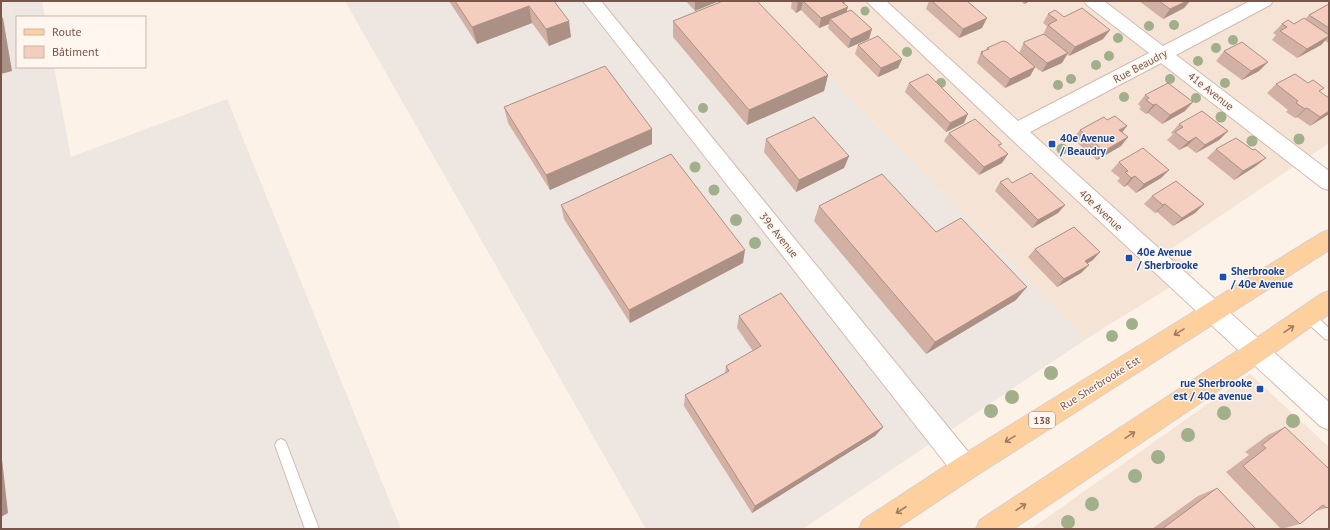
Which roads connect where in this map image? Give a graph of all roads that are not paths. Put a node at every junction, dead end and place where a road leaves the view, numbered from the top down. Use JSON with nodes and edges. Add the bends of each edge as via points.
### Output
{"nodes":[{"id":1,"x":592,"y":1,"type":"edge"},
{"id":2,"x":875,"y":1,"type":"edge"},
{"id":3,"x":1093,"y":1,"type":"edge"},
{"id":4,"x":1264,"y":1,"type":"edge"},
{"id":5,"x":1162,"y":54,"type":"junction"},
{"id":6,"x":1015,"y":131,"type":"junction"},
{"id":7,"x":1329,"y":182,"type":"edge"},
{"id":8,"x":1329,"y":239,"type":"edge"},
{"id":9,"x":1329,"y":301,"type":"edge"},
{"id":10,"x":1212,"y":312,"type":"junction"},
{"id":11,"x":1308,"y":316,"type":"junction"},
{"id":12,"x":1329,"y":335,"type":"edge"},
{"id":13,"x":1257,"y":352,"type":"junction"},
{"id":14,"x":1329,"y":418,"type":"edge"},
{"id":15,"x":281,"y":445,"type":"dead end"},
{"id":16,"x":965,"y":468,"type":"junction"},
{"id":17,"x":312,"y":529,"type":"edge"},
{"id":18,"x":872,"y":529,"type":"edge"},
{"id":19,"x":989,"y":529,"type":"edge"}],
"edges":[{"from":1,"to":16,"type":"street","name":"39e Avenue"},
{"from":2,"to":6,"type":"street","name":"40e Avenue"},
{"from":3,"to":5,"type":"street","name":"41e Avenue"},
{"from":4,"to":5,"type":"street","name":"Rue Beaudry"},
{"from":5,"to":6,"type":"street","name":"Rue Beaudry"},
{"from":5,"to":7,"type":"street","name":"41e Avenue"},
{"from":6,"to":10,"type":"street","name":"40e Avenue"},
{"from":8,"to":10,"type":"main road","name":"Rue Sherbrooke Est","number":"138"},
{"from":9,"to":11,"type":"main road"},
{"from":10,"to":13,"type":"street","name":"40e Avenue"},
{"from":10,"to":16,"type":"main road","name":"Rue Sherbrooke Est","number":"138","one_way":true},
{"from":11,"to":12,"type":"lane"},
{"from":13,"to":11,"type":"main road","one_way":true},
{"from":13,"to":14,"type":"street","name":"40e Avenue"},
{"from":19,"to":13,"type":"main road","one_way":true},
{"from":15,"to":17,"type":"lane"},
{"from":16,"to":18,"type":"main road","name":"Rue Sherbrooke Est","number":"138","one_way":true}]}
